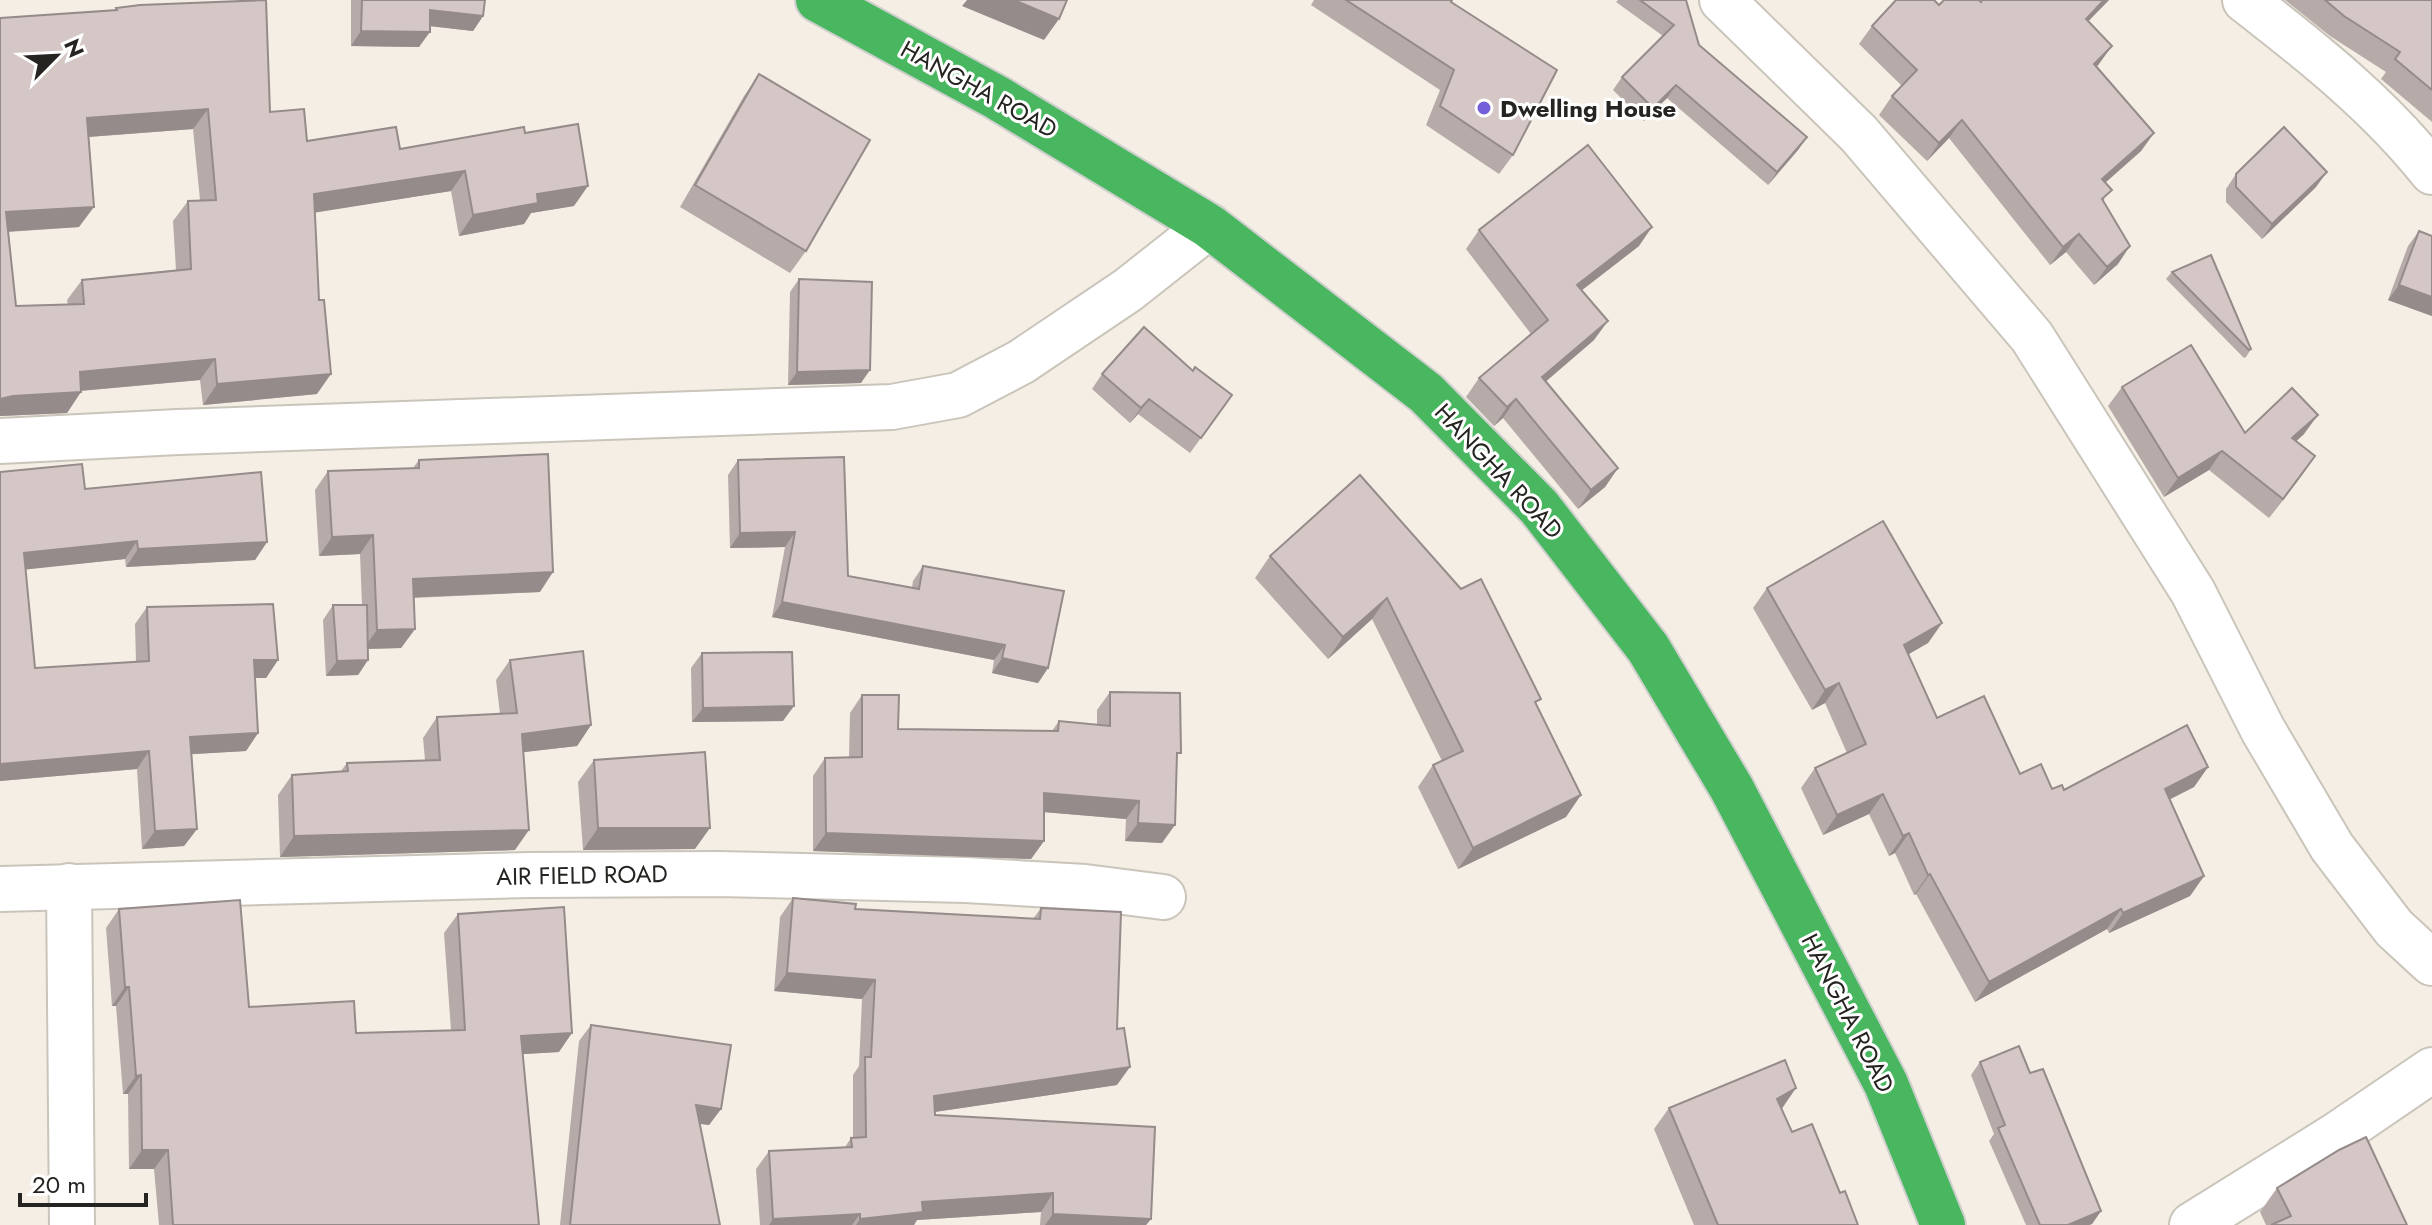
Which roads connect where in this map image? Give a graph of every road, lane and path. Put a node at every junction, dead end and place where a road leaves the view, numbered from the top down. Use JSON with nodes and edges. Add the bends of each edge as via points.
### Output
{"nodes":[{"id":1,"x":818,"y":0,"type":"edge"},
{"id":2,"x":1722,"y":0,"type":"edge"},
{"id":3,"x":2245,"y":0,"type":"edge"},
{"id":4,"x":2432,"y":172,"type":"edge"},
{"id":5,"x":1209,"y":226,"type":"junction"},
{"id":6,"x":0,"y":441,"type":"edge"},
{"id":7,"x":69,"y":886,"type":"junction"},
{"id":8,"x":0,"y":889,"type":"edge"},
{"id":9,"x":1163,"y":897,"type":"dead end"},
{"id":10,"x":2432,"y":963,"type":"edge"},
{"id":11,"x":2432,"y":1070,"type":"edge"},
{"id":12,"x":72,"y":1225,"type":"edge"},
{"id":13,"x":1943,"y":1225,"type":"edge"},
{"id":14,"x":2192,"y":1225,"type":"edge"}],
"edges":[{"from":1,"to":5,"type":"highway","name":"HANGHA ROAD","via":[[996,97]]},
{"from":2,"to":10,"type":"street","via":[[1859,134],[2032,337],[2193,592],[2263,730],[2332,847],[2394,928]]},
{"from":3,"to":4,"type":"street","via":[[2325,62]]},
{"from":5,"to":6,"type":"street","via":[[1128,290],[1021,362],[945,398],[892,407]]},
{"from":5,"to":13,"type":"highway","name":"HANGHA ROAD","via":[[1426,393],[1539,507],[1648,648],[1732,789],[1886,1084]]},
{"from":7,"to":8,"type":"street","name":"AIR FIELD ROAD"},
{"from":7,"to":9,"type":"street","name":"AIR FIELD ROAD","via":[[718,874],[966,880]]},
{"from":7,"to":12,"type":"street"},
{"from":11,"to":14,"type":"street"}]}
